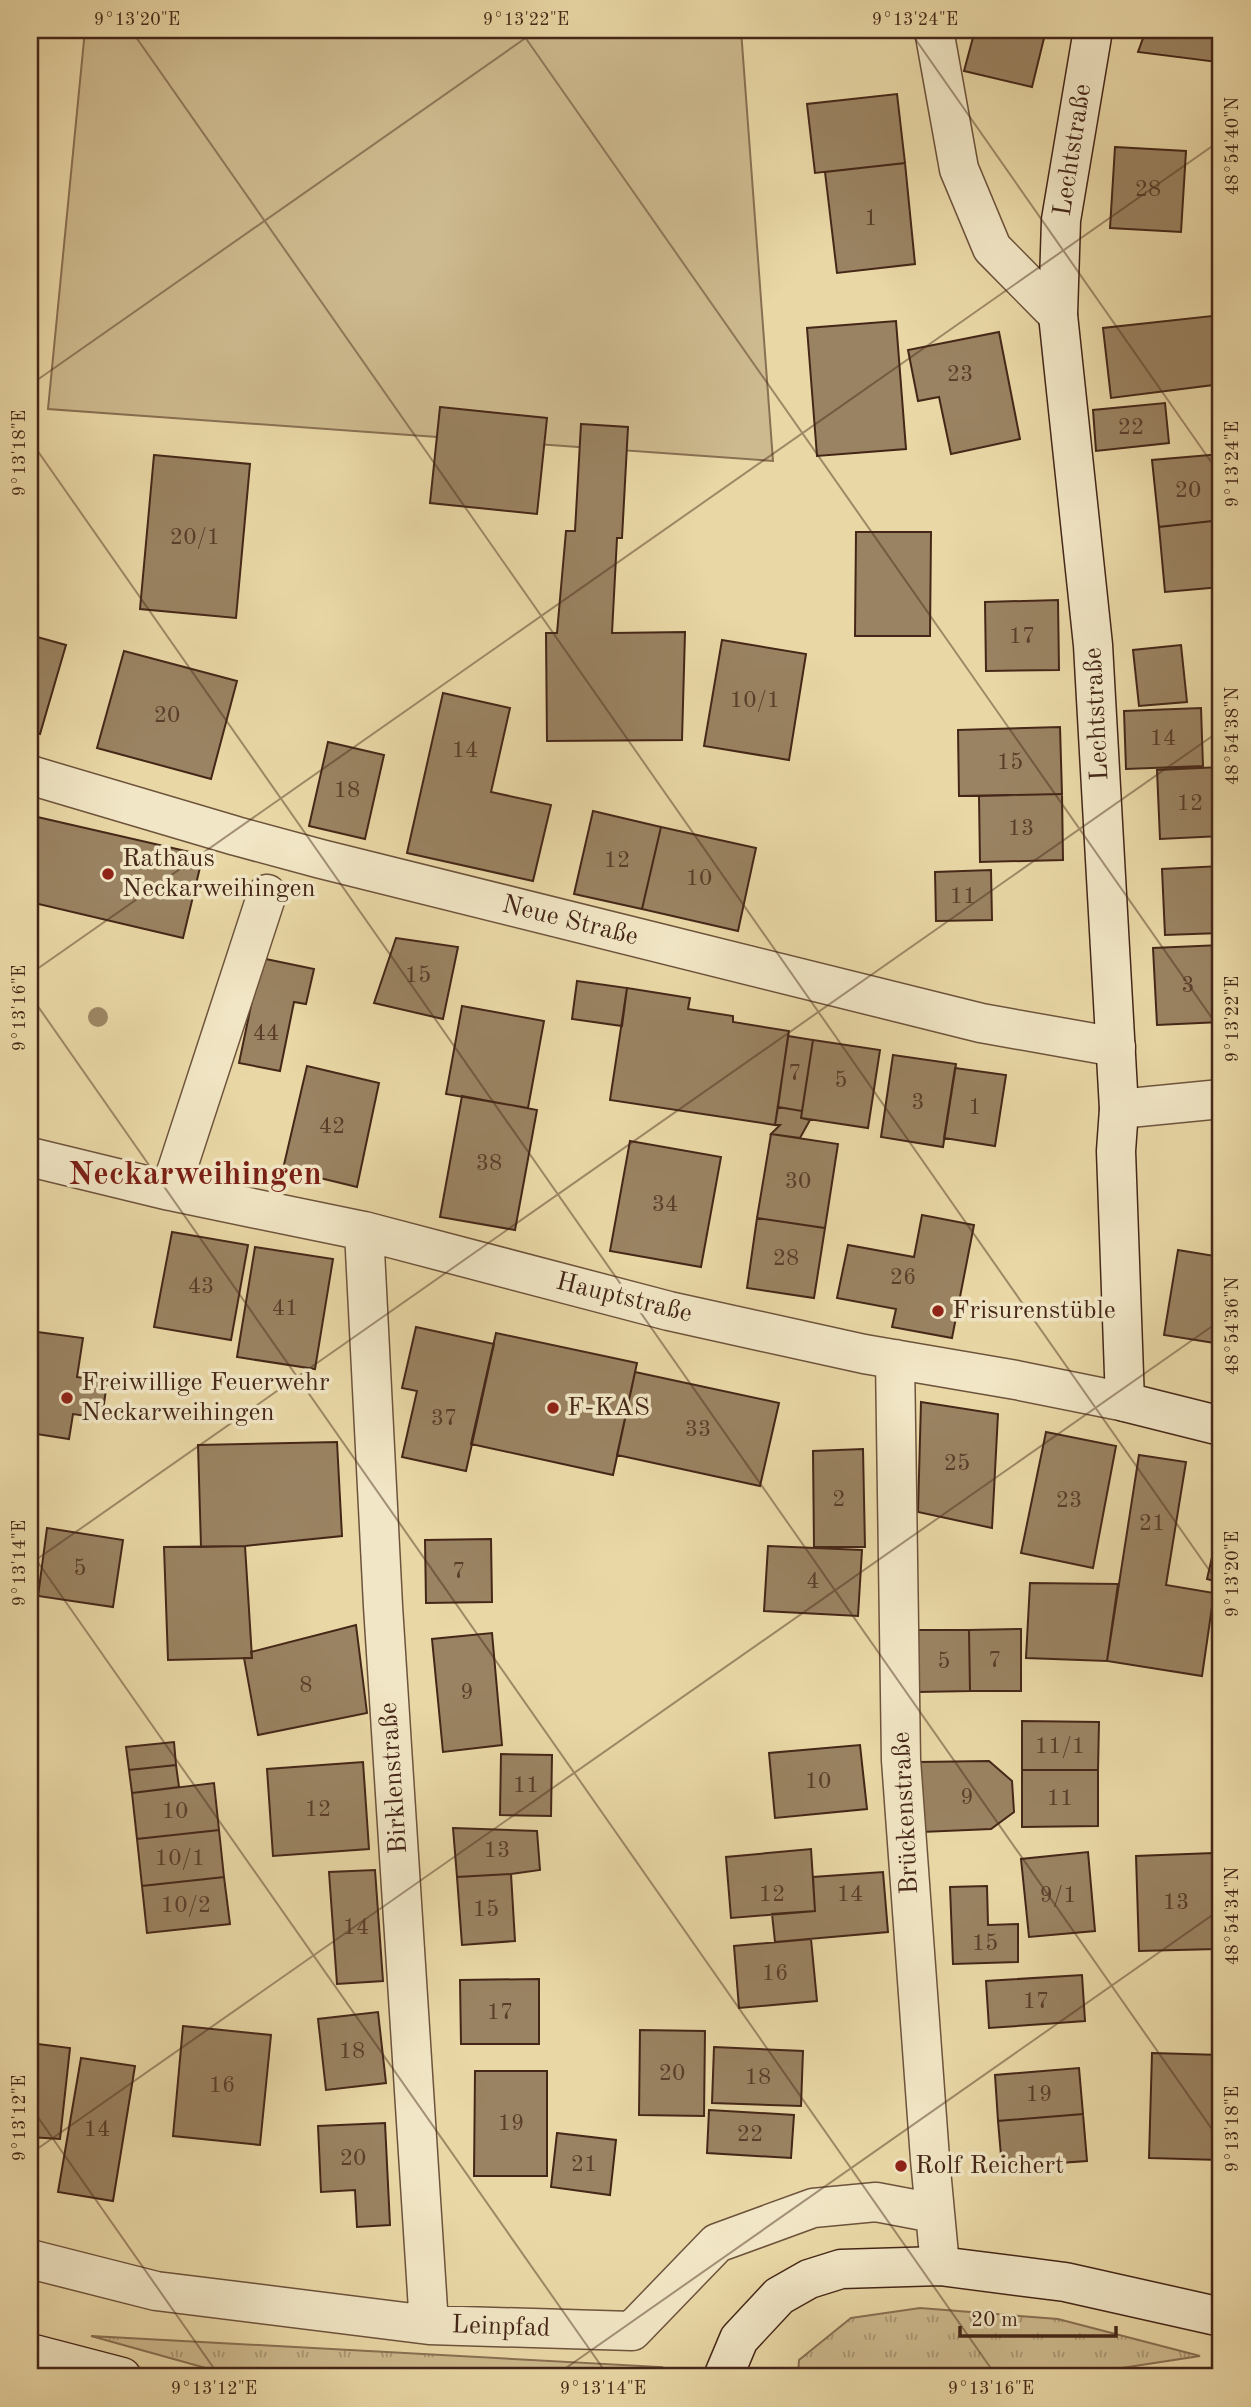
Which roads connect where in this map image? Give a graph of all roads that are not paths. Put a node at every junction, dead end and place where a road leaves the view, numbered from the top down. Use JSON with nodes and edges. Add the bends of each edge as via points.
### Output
{"nodes":[{"id":1,"x":934,"y":30,"type":"edge"},
{"id":2,"x":1093,"y":30,"type":"edge"},
{"id":3,"x":1058,"y":315,"type":"junction"},
{"id":4,"x":30,"y":775,"type":"edge"},
{"id":5,"x":267,"y":894,"type":"dead end"},
{"id":6,"x":1116,"y":1047,"type":"junction"},
{"id":7,"x":1221,"y":1099,"type":"edge"},
{"id":8,"x":1119,"y":1109,"type":"junction"},
{"id":9,"x":30,"y":1157,"type":"edge"},
{"id":10,"x":170,"y":1191,"type":"junction"},
{"id":11,"x":365,"y":1231,"type":"junction"},
{"id":12,"x":895,"y":1359,"type":"junction"},
{"id":13,"x":1125,"y":1402,"type":"junction"},
{"id":14,"x":1221,"y":1426,"type":"edge"},
{"id":15,"x":934,"y":2213,"type":"junction"},
{"id":16,"x":30,"y":2259,"type":"edge"},
{"id":17,"x":940,"y":2266,"type":"junction"},
{"id":18,"x":1221,"y":2317,"type":"edge"},
{"id":19,"x":429,"y":2325,"type":"junction"},
{"id":20,"x":30,"y":2353,"type":"edge"},
{"id":21,"x":122,"y":2377,"type":"edge"},
{"id":22,"x":723,"y":2377,"type":"edge"}],
"edges":[{"from":1,"to":3,"type":"street","via":[[959,169],[992,248]]},
{"from":2,"to":3,"type":"street","name":"Lechtstraße","via":[[1061,220]]},
{"from":3,"to":6,"type":"street","name":"Lechtstraße","via":[[1093,645]]},
{"from":4,"to":6,"type":"street","name":"Neue Straße","via":[[321,859],[981,1023]]},
{"from":5,"to":10,"type":"street"},
{"from":6,"to":8,"type":"street","name":"Lechtstraße"},
{"from":7,"to":8,"type":"street"},
{"from":8,"to":13,"type":"street","name":"Lechtstraße","via":[[1116,1151]]},
{"from":9,"to":10,"type":"street","name":"Hauptstraße"},
{"from":10,"to":11,"type":"street","name":"Hauptstraße"},
{"from":11,"to":12,"type":"street","name":"Hauptstraße","via":[[669,1311]]},
{"from":11,"to":19,"type":"street","name":"Birklenstraße","via":[[383,1606]]},
{"from":12,"to":13,"type":"street","name":"Hauptstraße"},
{"from":12,"to":15,"type":"street","name":"Brückenstraße","via":[[901,1760]]},
{"from":13,"to":14,"type":"street","name":"Hauptstraße"},
{"from":15,"to":17,"type":"street","name":"Brückenstraße"},
{"from":15,"to":19,"type":"street","name":"Leinpfad","via":[[876,2202],[813,2208],[717,2243],[632,2331]]},
{"from":16,"to":19,"type":"street","name":"Leinpfad","via":[[156,2291]]},
{"from":17,"to":18,"type":"street","via":[[1065,2282]]},
{"from":17,"to":22,"type":"street","via":[[841,2269],[808,2278],[779,2296],[739,2339]]},
{"from":20,"to":21,"type":"street"}]}
